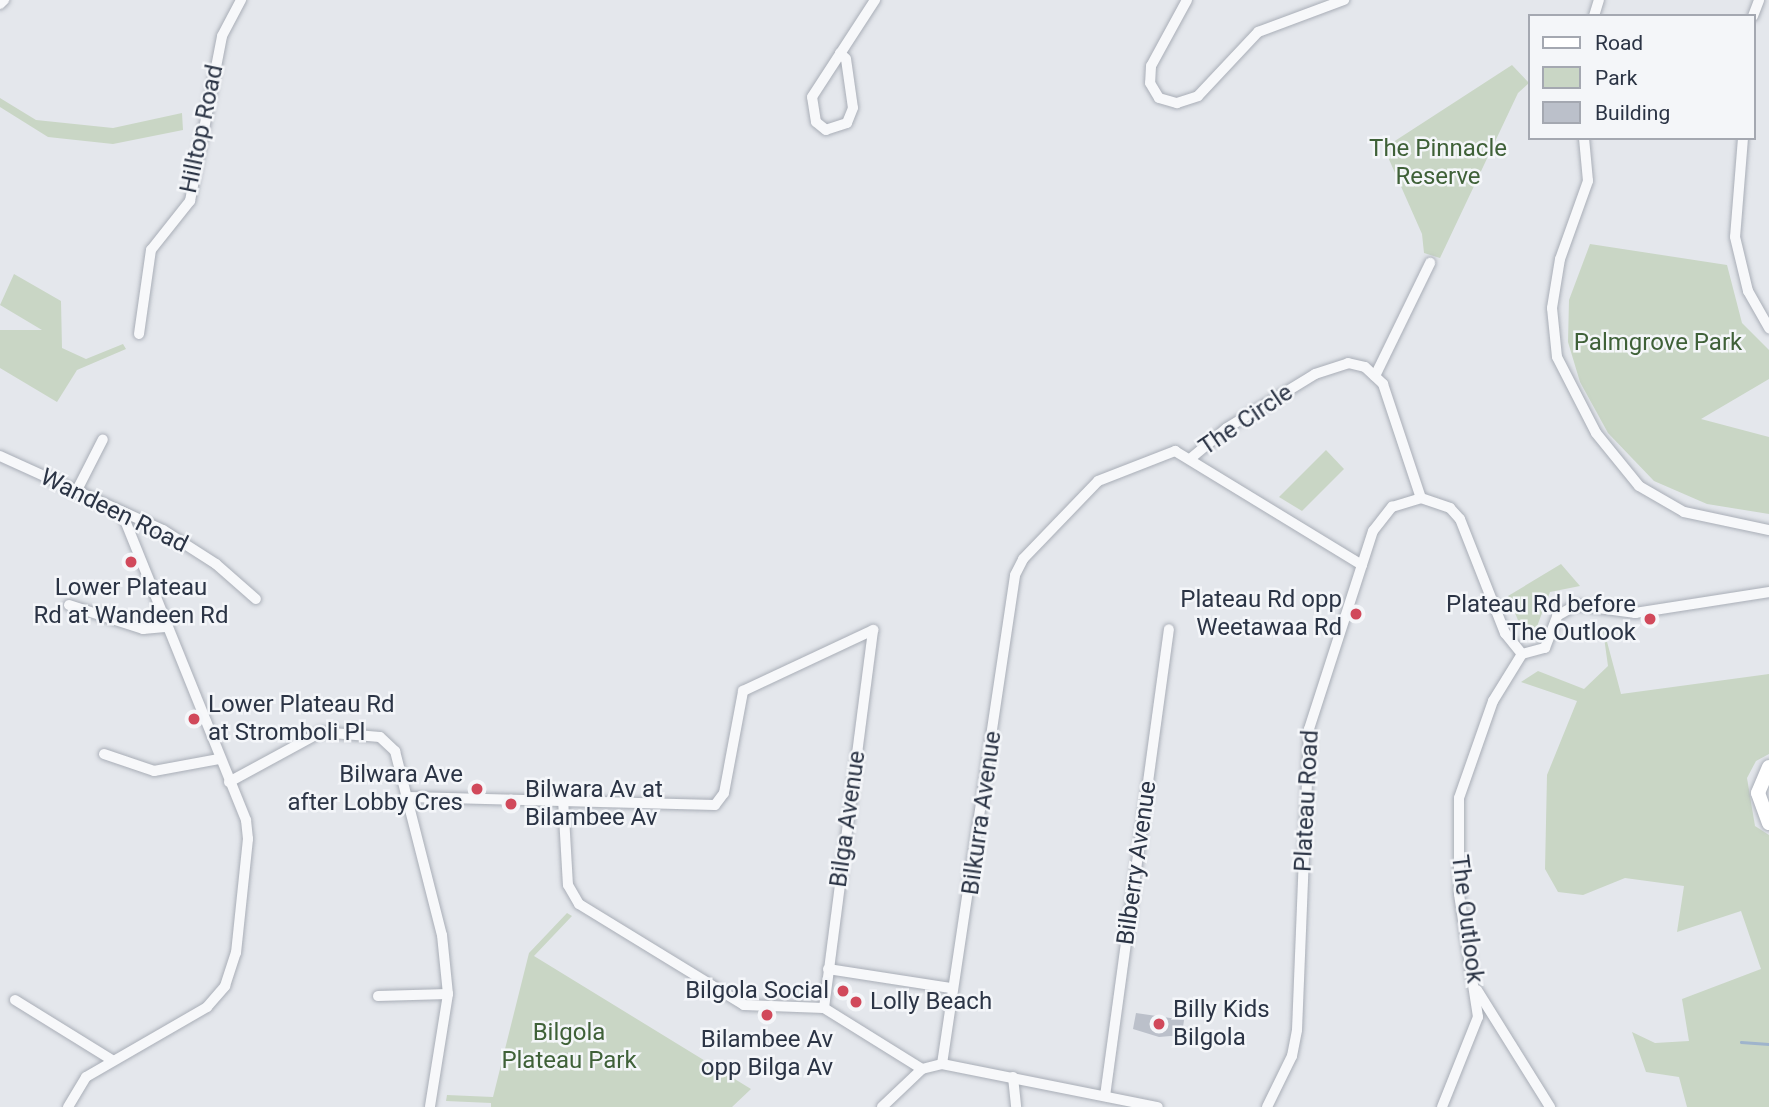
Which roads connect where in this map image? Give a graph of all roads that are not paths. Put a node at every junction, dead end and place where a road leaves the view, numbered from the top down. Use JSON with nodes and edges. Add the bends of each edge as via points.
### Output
{"nodes":[{"id":1,"x":241,"y":0,"type":"edge"},
{"id":2,"x":875,"y":0,"type":"edge"},
{"id":3,"x":1187,"y":0,"type":"edge"},
{"id":4,"x":1344,"y":0,"type":"edge"},
{"id":5,"x":841,"y":53,"type":"junction"},
{"id":6,"x":1584,"y":140,"type":"edge"},
{"id":7,"x":1743,"y":140,"type":"edge"},
{"id":8,"x":1430,"y":263,"type":"dead end"},
{"id":9,"x":1769,"y":328,"type":"edge"},
{"id":10,"x":139,"y":334,"type":"dead end"},
{"id":11,"x":1375,"y":376,"type":"junction"},
{"id":12,"x":103,"y":439,"type":"dead end"},
{"id":13,"x":0,"y":456,"type":"edge"},
{"id":14,"x":1190,"y":459,"type":"junction"},
{"id":15,"x":76,"y":492,"type":"junction"},
{"id":16,"x":1421,"y":498,"type":"junction"},
{"id":17,"x":123,"y":516,"type":"junction"},
{"id":18,"x":1769,"y":530,"type":"edge"},
{"id":19,"x":1021,"y":562,"type":"joint"},
{"id":20,"x":1362,"y":565,"type":"junction"},
{"id":21,"x":1769,"y":592,"type":"edge"},
{"id":22,"x":256,"y":599,"type":"dead end"},
{"id":23,"x":69,"y":605,"type":"dead end"},
{"id":24,"x":165,"y":627,"type":"junction"},
{"id":25,"x":1169,"y":629,"type":"dead end"},
{"id":26,"x":1522,"y":654,"type":"junction"},
{"id":27,"x":104,"y":754,"type":"dead end"},
{"id":28,"x":219,"y":759,"type":"junction"},
{"id":29,"x":1769,"y":767,"type":"edge"},
{"id":30,"x":229,"y":782,"type":"junction"},
{"id":31,"x":410,"y":796,"type":"junction"},
{"id":32,"x":563,"y":799,"type":"junction"},
{"id":33,"x":1769,"y":823,"type":"edge"},
{"id":34,"x":828,"y":969,"type":"junction"},
{"id":35,"x":951,"y":988,"type":"junction"},
{"id":36,"x":1477,"y":990,"type":"junction"},
{"id":37,"x":447,"y":993,"type":"junction"},
{"id":38,"x":378,"y":996,"type":"dead end"},
{"id":39,"x":15,"y":1000,"type":"dead end"},
{"id":40,"x":824,"y":1008,"type":"junction"},
{"id":41,"x":112,"y":1060,"type":"junction"},
{"id":42,"x":942,"y":1064,"type":"junction"},
{"id":43,"x":922,"y":1069,"type":"junction"},
{"id":44,"x":1013,"y":1077,"type":"junction"},
{"id":45,"x":1105,"y":1096,"type":"junction"},
{"id":46,"x":68,"y":1107,"type":"edge"},
{"id":47,"x":430,"y":1107,"type":"edge"},
{"id":48,"x":882,"y":1107,"type":"edge"},
{"id":49,"x":1016,"y":1107,"type":"edge"},
{"id":50,"x":1158,"y":1107,"type":"edge"},
{"id":51,"x":1267,"y":1107,"type":"edge"},
{"id":52,"x":1442,"y":1107,"type":"edge"},
{"id":53,"x":1550,"y":1107,"type":"edge"}],
"edges":[{"from":1,"to":10,"type":"street","name":"Hilltop Road","via":[[222,36],[190,201],[151,250]]},
{"from":2,"to":5,"type":"street"},
{"from":3,"to":4,"type":"street","via":[[1151,66],[1150,83],[1159,98],[1177,103],[1198,96],[1258,32]]},
{"from":5,"to":5,"type":"street","via":[[853,108],[847,123],[826,130],[816,122],[811,103]]},
{"from":6,"to":18,"type":"street","via":[[1588,181],[1560,260],[1552,308],[1556,358],[1596,433],[1639,486],[1684,512]]},
{"from":7,"to":9,"type":"street","via":[[1735,237],[1748,291]]},
{"from":8,"to":11,"type":"street"},
{"from":11,"to":14,"type":"street","name":"The Circle","via":[[1348,363],[1330,367],[1227,428]]},
{"from":11,"to":16,"type":"street","via":[[1391,400]]},
{"from":12,"to":15,"type":"street"},
{"from":13,"to":15,"type":"street","name":"Wandeen Road"},
{"from":14,"to":19,"type":"street","name":"The Circle","via":[[1169,451],[1098,481]]},
{"from":14,"to":20,"type":"street"},
{"from":15,"to":17,"type":"street","name":"Wandeen Road"},
{"from":16,"to":20,"type":"street","name":"Plateau Road","via":[[1392,507],[1379,520]]},
{"from":16,"to":26,"type":"street","via":[[1450,508],[1461,519],[1505,633]]},
{"from":17,"to":22,"type":"street","name":"Wandeen Road","via":[[190,546]]},
{"from":17,"to":24,"type":"street"},
{"from":19,"to":35,"type":"street","name":"Bilkurra Avenue","via":[[1015,575],[968,914]]},
{"from":20,"to":51,"type":"street","name":"Plateau Road","via":[[1309,729],[1297,1030],[1292,1056]]},
{"from":21,"to":26,"type":"street","via":[[1636,613],[1576,605],[1557,616],[1545,648]]},
{"from":23,"to":24,"type":"street","via":[[143,629]]},
{"from":24,"to":28,"type":"street"},
{"from":25,"to":45,"type":"street","name":"Bilberry Avenue"},
{"from":26,"to":36,"type":"street","name":"The Outlook","via":[[1493,701],[1459,798],[1459,894]]},
{"from":27,"to":28,"type":"street","via":[[154,771]]},
{"from":28,"to":30,"type":"street"},
{"from":29,"to":33,"type":"main road","via":[[1758,793]]},
{"from":30,"to":31,"type":"street","via":[[321,732],[389,742]]},
{"from":30,"to":41,"type":"street","via":[[246,820],[248,839],[236,953],[225,986],[207,1007]]},
{"from":31,"to":32,"type":"street"},
{"from":31,"to":37,"type":"street","via":[[442,935]]},
{"from":32,"to":34,"type":"street","name":"Bilga Avenue","via":[[715,805],[724,793],[743,691],[873,630]]},
{"from":32,"to":40,"type":"street","via":[[568,885],[579,904],[744,1005]]},
{"from":34,"to":35,"type":"street"},
{"from":34,"to":40,"type":"street","name":"Bilga Avenue"},
{"from":35,"to":42,"type":"street","name":"Bilkurra Avenue"},
{"from":36,"to":52,"type":"street","name":"The Outlook","via":[[1475,1025]]},
{"from":36,"to":53,"type":"street"},
{"from":37,"to":38,"type":"street"},
{"from":37,"to":47,"type":"street"},
{"from":39,"to":41,"type":"street"},
{"from":40,"to":43,"type":"street"},
{"from":41,"to":46,"type":"street","via":[[86,1077]]},
{"from":42,"to":43,"type":"street"},
{"from":42,"to":44,"type":"street"},
{"from":43,"to":48,"type":"street"},
{"from":44,"to":45,"type":"street"},
{"from":44,"to":49,"type":"street"},
{"from":45,"to":50,"type":"street"}]}
